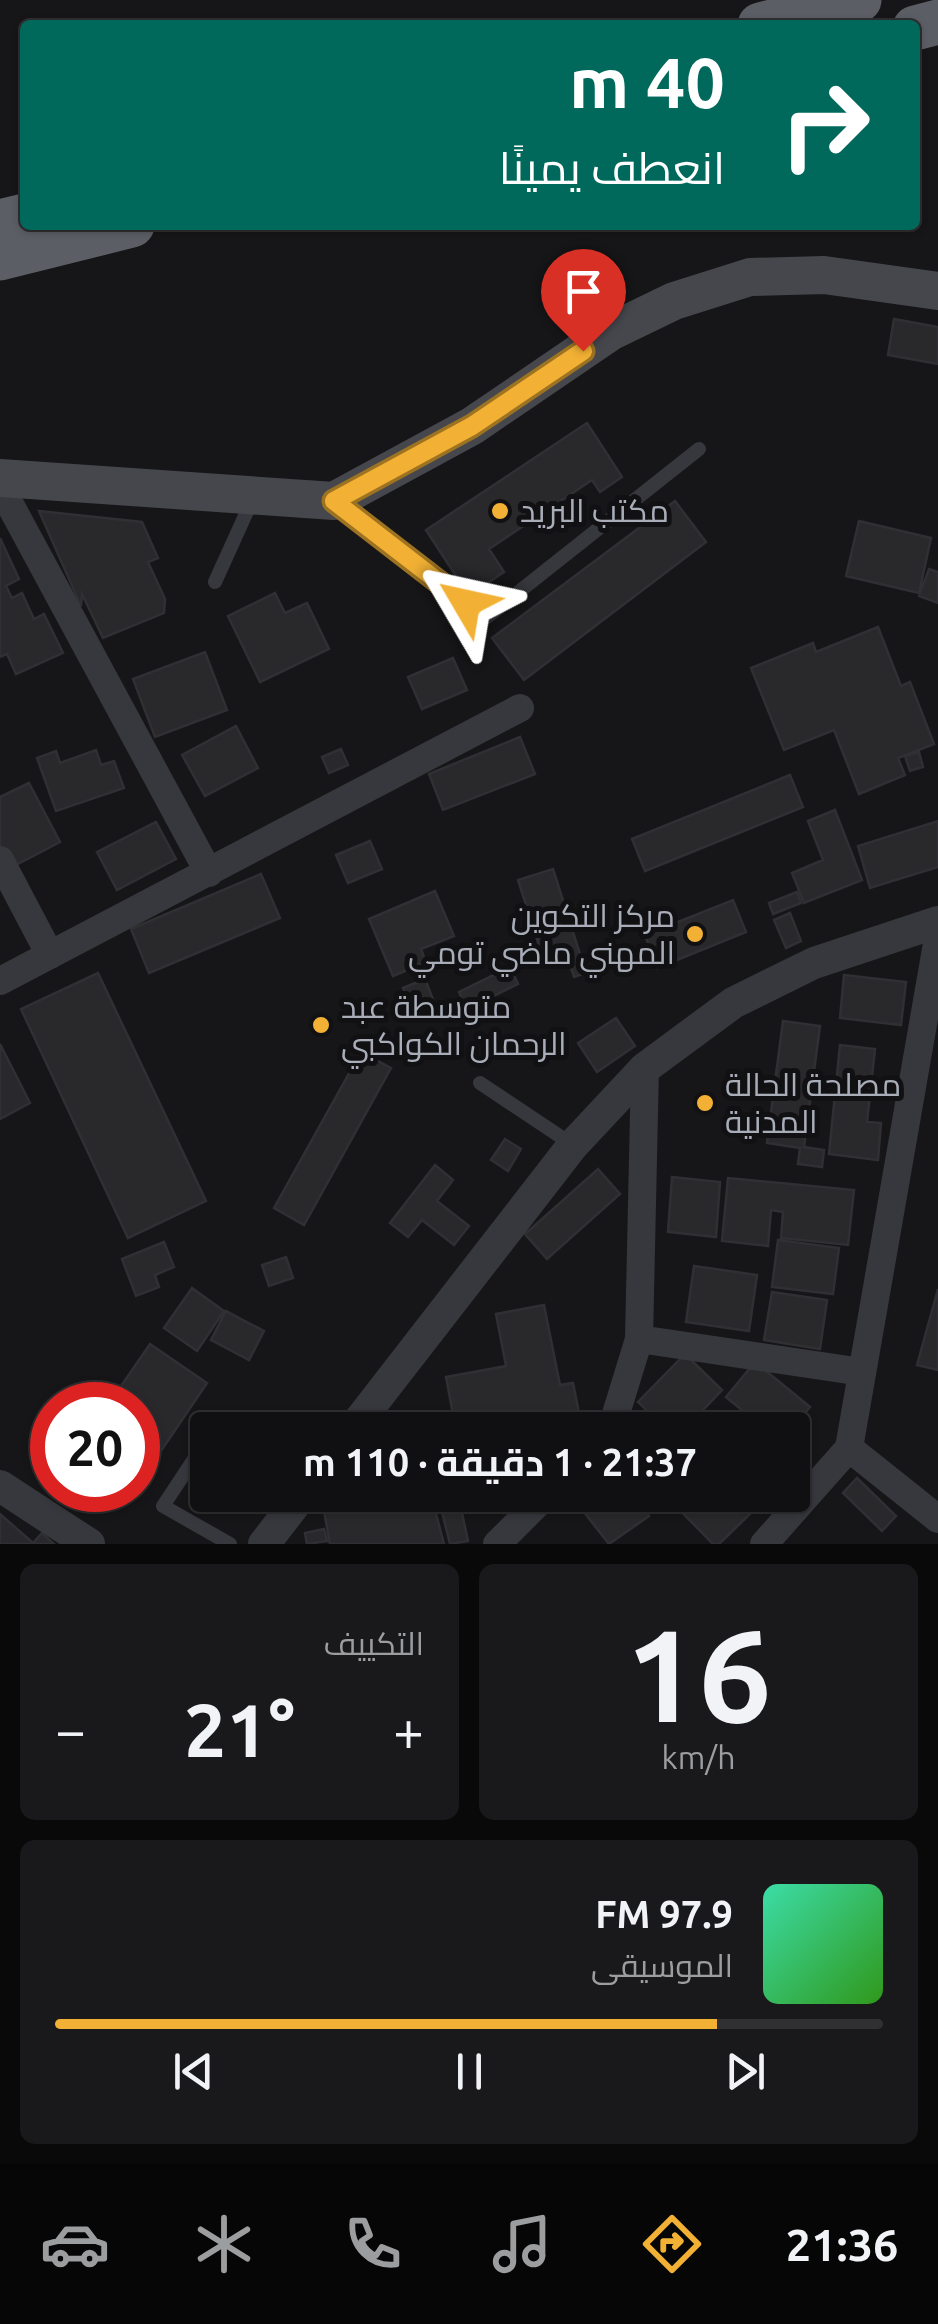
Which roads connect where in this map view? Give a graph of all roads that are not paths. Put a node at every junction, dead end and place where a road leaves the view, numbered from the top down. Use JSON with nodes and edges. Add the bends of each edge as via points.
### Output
{"nodes":[{"id":1,"x":858,"y":0,"type":"edge"},
{"id":2,"x":780,"y":20,"type":"edge"},
{"id":3,"x":112,"y":230,"type":"edge"},
{"id":4,"x":0,"y":258,"type":"edge"},
{"id":5,"x":938,"y":292,"type":"edge"},
{"id":6,"x":699,"y":449,"type":"dead end"},
{"id":7,"x":0,"y":478,"type":"edge"},
{"id":8,"x":0,"y":486,"type":"edge"},
{"id":9,"x":254,"y":496,"type":"junction"},
{"id":10,"x":334,"y":501,"type":"junction"},
{"id":11,"x":214,"y":582,"type":"dead end"},
{"id":12,"x":520,"y":708,"type":"dead end"},
{"id":13,"x":0,"y":860,"type":"edge"},
{"id":14,"x":209,"y":873,"type":"junction"},
{"id":15,"x":938,"y":922,"type":"edge"},
{"id":16,"x":938,"y":938,"type":"edge"},
{"id":17,"x":50,"y":955,"type":"junction"},
{"id":18,"x":0,"y":981,"type":"edge"},
{"id":19,"x":645,"y":1068,"type":"junction"},
{"id":20,"x":925,"y":1078,"type":"edge"},
{"id":21,"x":480,"y":1083,"type":"dead end"},
{"id":22,"x":573,"y":1145,"type":"junction"},
{"id":23,"x":640,"y":1340,"type":"junction"},
{"id":24,"x":862,"y":1372,"type":"junction"},
{"id":25,"x":366,"y":1412,"type":"edge"},
{"id":26,"x":617,"y":1412,"type":"edge"},
{"id":27,"x":849,"y":1448,"type":"junction"},
{"id":28,"x":190,"y":1466,"type":"edge"},
{"id":29,"x":938,"y":1484,"type":"edge"},
{"id":30,"x":0,"y":1486,"type":"edge"},
{"id":31,"x":908,"y":1493,"type":"junction"},
{"id":32,"x":289,"y":1512,"type":"edge"},
{"id":33,"x":529,"y":1512,"type":"edge"},
{"id":34,"x":938,"y":1519,"type":"edge"},
{"id":35,"x":89,"y":1544,"type":"edge"},
{"id":36,"x":230,"y":1544,"type":"edge"},
{"id":37,"x":264,"y":1544,"type":"edge"},
{"id":38,"x":496,"y":1544,"type":"edge"},
{"id":39,"x":764,"y":1544,"type":"edge"}],
"edges":[{"from":1,"to":2,"type":"highway"},
{"from":3,"to":4,"type":"highway"},
{"from":5,"to":10,"type":"main road","via":[[824,275],[750,277],[674,301],[610,332],[472,426]]},
{"from":6,"to":10,"type":"lane","via":[[486,617]]},
{"from":7,"to":9,"type":"main road"},
{"from":8,"to":14,"type":"street"},
{"from":9,"to":10,"type":"main road"},
{"from":9,"to":11,"type":"lane"},
{"from":12,"to":14,"type":"street"},
{"from":13,"to":17,"type":"street"},
{"from":14,"to":17,"type":"street"},
{"from":15,"to":19,"type":"street","via":[[814,963],[733,1003]]},
{"from":16,"to":20,"type":"street"},
{"from":17,"to":18,"type":"street"},
{"from":19,"to":22,"type":"street"},
{"from":19,"to":23,"type":"street"},
{"from":20,"to":24,"type":"street"},
{"from":21,"to":22,"type":"lane"},
{"from":22,"to":25,"type":"street"},
{"from":23,"to":24,"type":"street"},
{"from":23,"to":26,"type":"street"},
{"from":24,"to":27,"type":"street"},
{"from":27,"to":31,"type":"street"},
{"from":27,"to":39,"type":"street"},
{"from":28,"to":36,"type":"lane","via":[[164,1506]]},
{"from":29,"to":31,"type":"street"},
{"from":30,"to":35,"type":"street"},
{"from":31,"to":34,"type":"street"},
{"from":32,"to":37,"type":"street"},
{"from":33,"to":38,"type":"street"}]}
